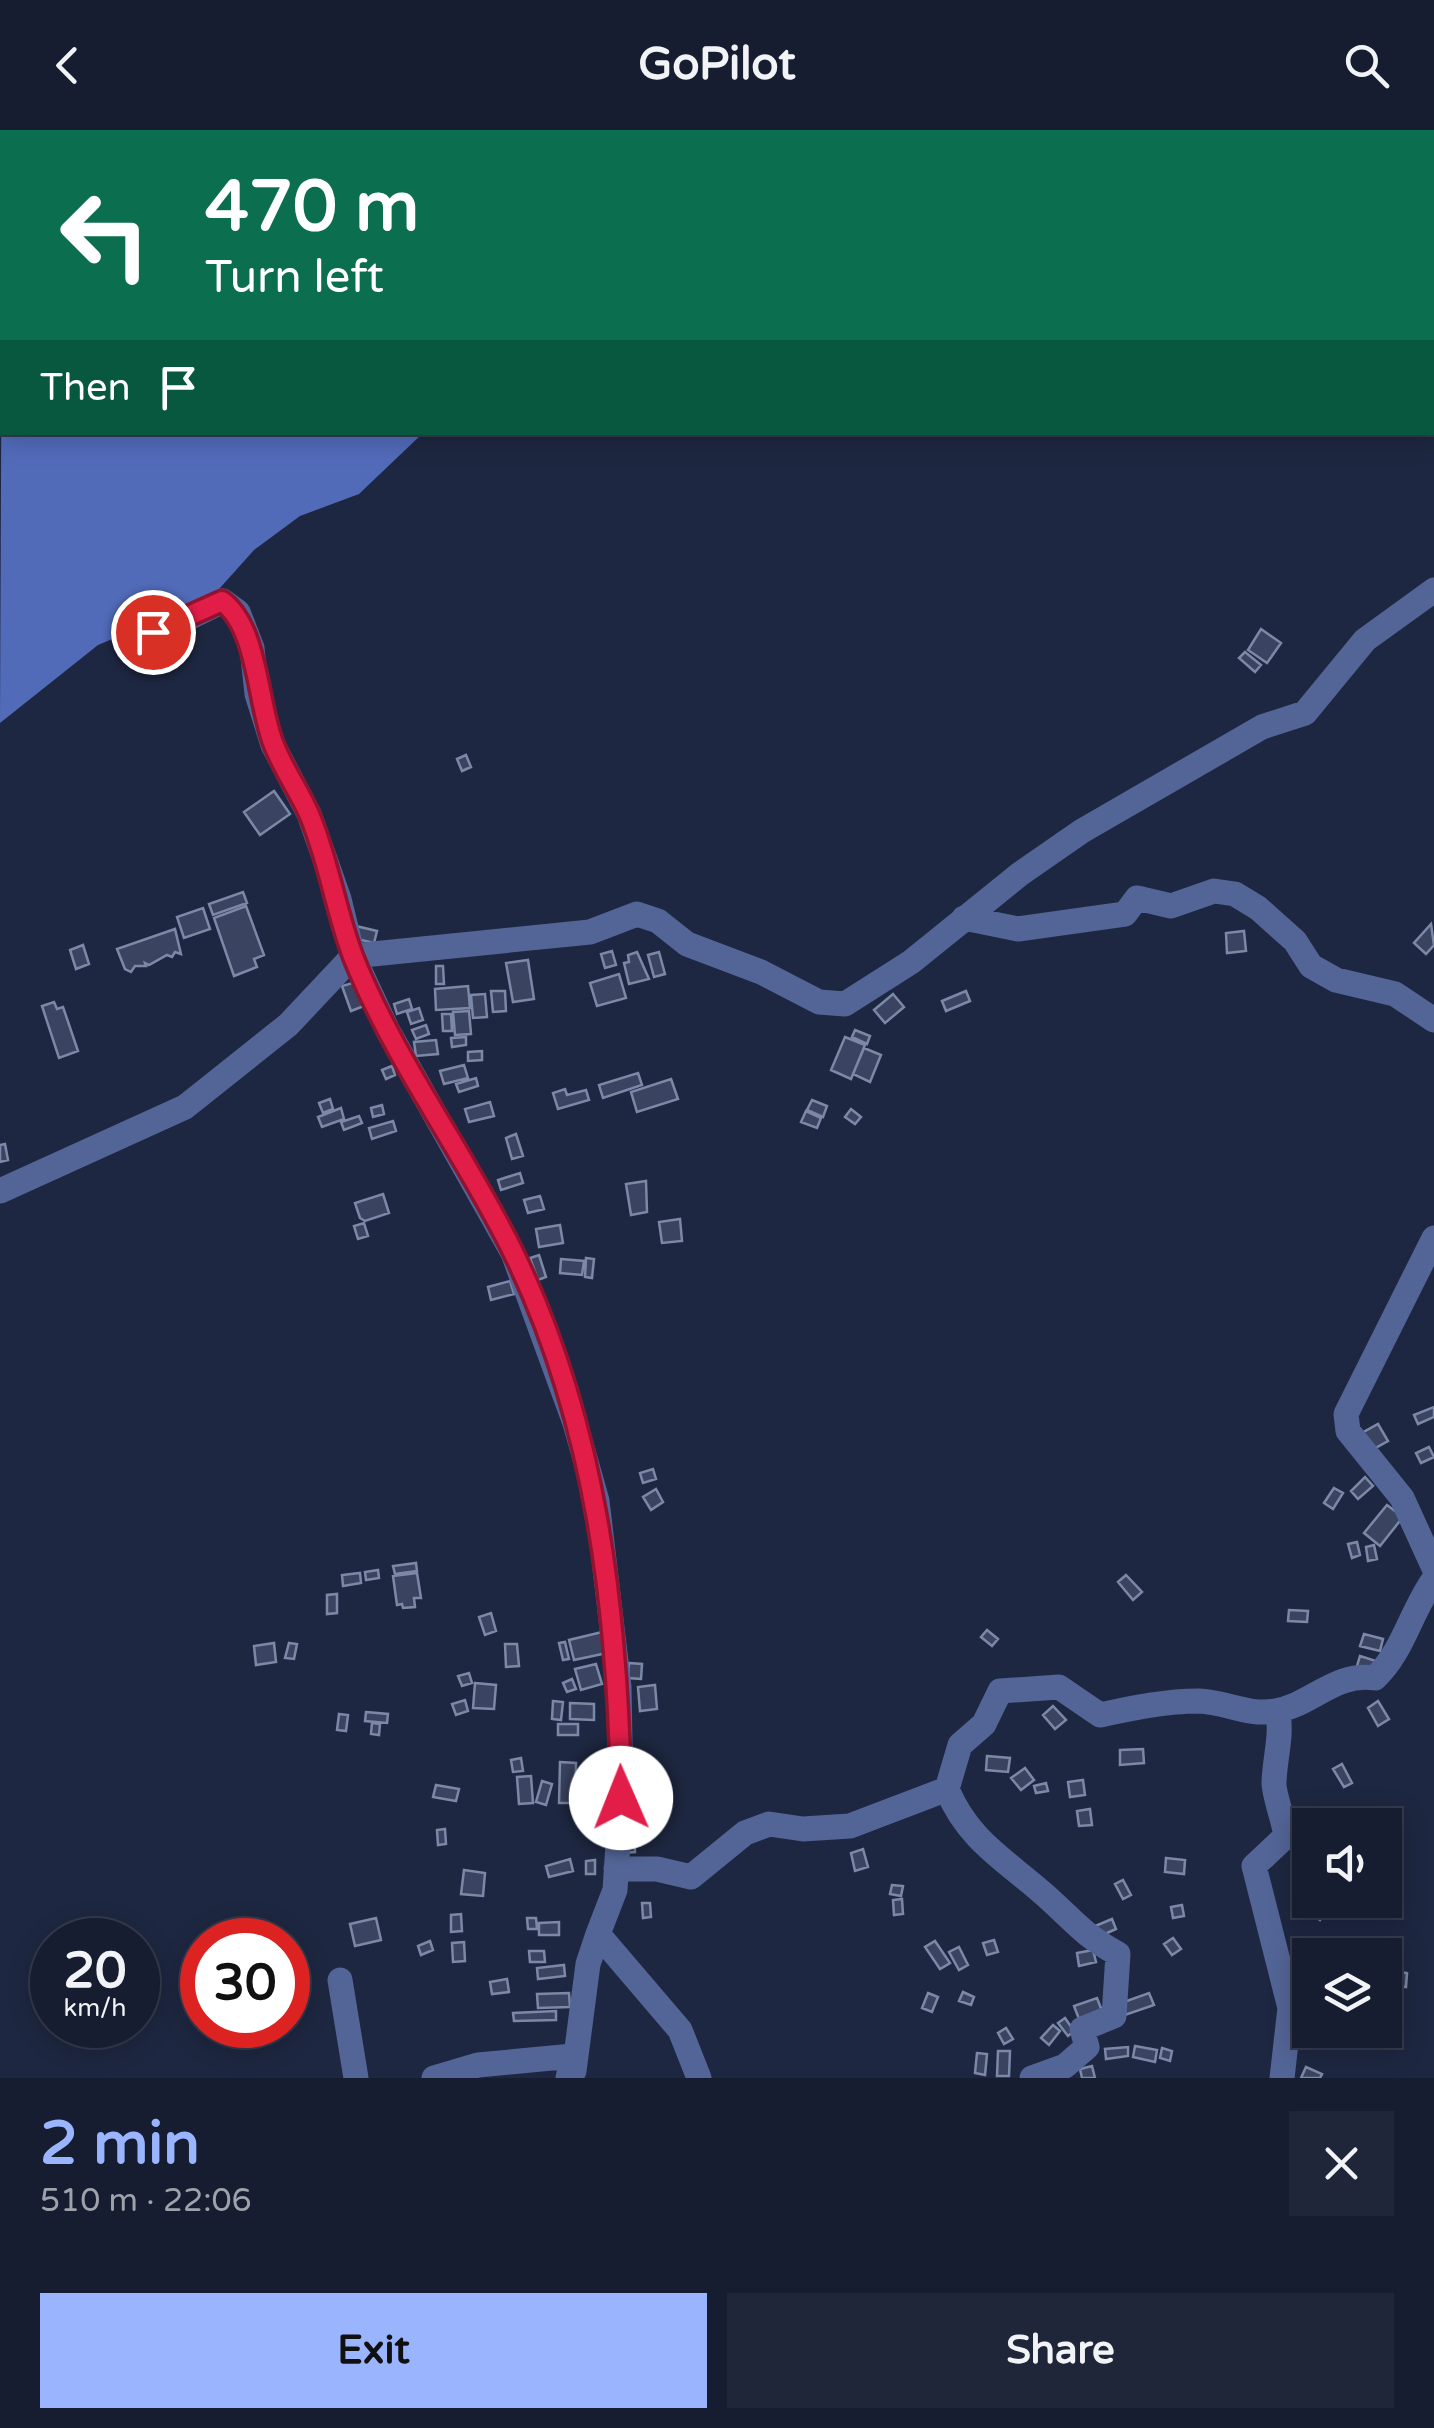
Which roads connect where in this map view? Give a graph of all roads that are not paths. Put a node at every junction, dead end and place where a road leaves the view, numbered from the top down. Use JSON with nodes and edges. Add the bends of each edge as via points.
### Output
{"nodes":[{"id":1,"x":1434,"y":590,"type":"edge"},
{"id":2,"x":133,"y":638,"type":"dead end"},
{"id":3,"x":964,"y":918,"type":"junction"},
{"id":4,"x":353,"y":956,"type":"junction"},
{"id":5,"x":1434,"y":1020,"type":"edge"},
{"id":6,"x":0,"y":1191,"type":"edge"},
{"id":7,"x":1434,"y":1238,"type":"edge"},
{"id":8,"x":1434,"y":1568,"type":"edge"},
{"id":9,"x":1434,"y":1579,"type":"edge"},
{"id":10,"x":1278,"y":1711,"type":"junction"},
{"id":11,"x":947,"y":1789,"type":"junction"},
{"id":12,"x":616,"y":1870,"type":"junction"},
{"id":13,"x":598,"y":1934,"type":"junction"},
{"id":14,"x":340,"y":1980,"type":"dead end"},
{"id":15,"x":572,"y":2071,"type":"edge"},
{"id":16,"x":356,"y":2078,"type":"edge"},
{"id":17,"x":434,"y":2078,"type":"edge"},
{"id":18,"x":699,"y":2078,"type":"edge"},
{"id":19,"x":1032,"y":2078,"type":"edge"},
{"id":20,"x":1282,"y":2078,"type":"edge"}],
"edges":[{"from":1,"to":3,"type":"street","via":[[1365,640],[1305,713],[1262,726],[1082,831]]},
{"from":2,"to":4,"type":"street","via":[[222,601],[238,612],[274,745],[309,814]]},
{"from":3,"to":4,"type":"street","via":[[845,1004],[818,1002],[687,944],[658,920],[637,914],[590,932]]},
{"from":3,"to":5,"type":"street","via":[[1018,929],[1124,914],[1137,898],[1171,906],[1214,892],[1235,894],[1295,941],[1311,966],[1336,980],[1395,994]]},
{"from":4,"to":6,"type":"street","via":[[288,1025],[186,1107]]},
{"from":4,"to":12,"type":"street","via":[[514,1253],[576,1423],[597,1502],[619,1686]]},
{"from":7,"to":8,"type":"street","via":[[1346,1414],[1348,1431],[1402,1498]]},
{"from":9,"to":10,"type":"street","via":[[1405,1625],[1394,1660],[1374,1678],[1354,1674]]},
{"from":10,"to":11,"type":"street","via":[[1256,1714],[1203,1701],[1100,1715],[1059,1687],[1000,1691],[984,1724],[960,1746]]},
{"from":10,"to":20,"type":"street","via":[[1282,1740],[1273,1787],[1286,1836],[1254,1866],[1290,2008]]},
{"from":11,"to":12,"type":"street","via":[[850,1826],[768,1824],[745,1833],[692,1877]]},
{"from":11,"to":19,"type":"street","via":[[963,1821],[1008,1869],[1080,1932],[1118,1954],[1114,2016],[1082,2029],[1087,2047],[1065,2066]]},
{"from":12,"to":13,"type":"street"},
{"from":13,"to":15,"type":"street"},
{"from":13,"to":18,"type":"street","via":[[680,2030]]},
{"from":14,"to":16,"type":"street"},
{"from":15,"to":17,"type":"street","via":[[478,2065]]}]}
